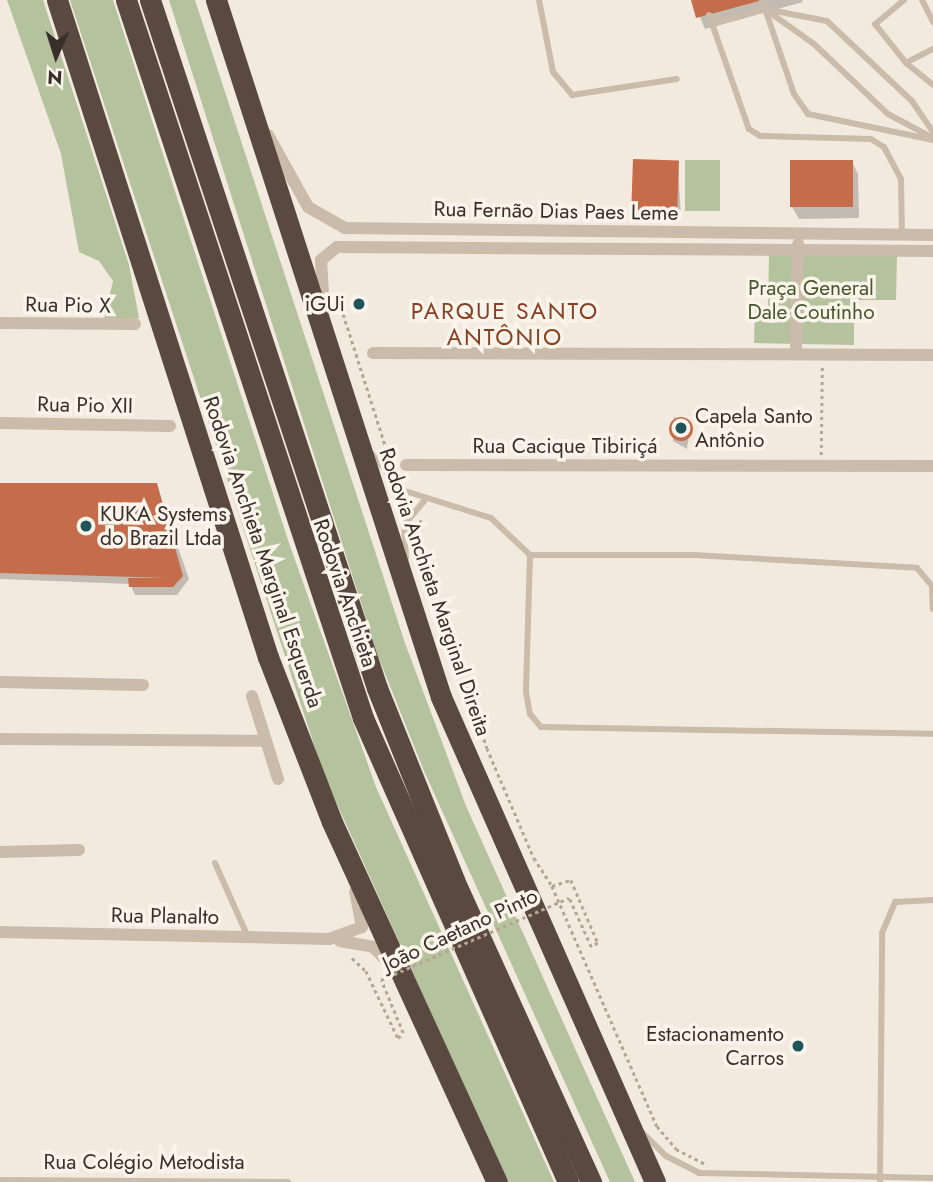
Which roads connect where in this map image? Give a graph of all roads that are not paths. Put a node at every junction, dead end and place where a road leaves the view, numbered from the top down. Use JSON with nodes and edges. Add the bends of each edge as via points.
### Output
{"nodes":[{"id":1,"x":57,"y":0,"type":"edge"},
{"id":2,"x":127,"y":0,"type":"edge"},
{"id":3,"x":150,"y":0,"type":"edge"},
{"id":4,"x":539,"y":0,"type":"edge"},
{"id":5,"x":762,"y":0,"type":"edge"},
{"id":6,"x":904,"y":0,"type":"edge"},
{"id":7,"x":922,"y":0,"type":"edge"},
{"id":8,"x":216,"y":2,"type":"edge"},
{"id":9,"x":765,"y":9,"type":"junction"},
{"id":10,"x":709,"y":15,"type":"dead end"},
{"id":11,"x":933,"y":22,"type":"edge"},
{"id":12,"x":712,"y":24,"type":"junction"},
{"id":13,"x":933,"y":50,"type":"edge"},
{"id":14,"x":906,"y":63,"type":"junction"},
{"id":15,"x":677,"y":79,"type":"dead end"},
{"id":16,"x":933,"y":85,"type":"edge"},
{"id":17,"x":248,"y":100,"type":"junction"},
{"id":18,"x":933,"y":132,"type":"edge"},
{"id":19,"x":933,"y":139,"type":"edge"},
{"id":20,"x":798,"y":233,"type":"junction"},
{"id":21,"x":902,"y":234,"type":"junction"},
{"id":22,"x":933,"y":234,"type":"edge"},
{"id":23,"x":798,"y":249,"type":"junction"},
{"id":24,"x":933,"y":251,"type":"edge"},
{"id":25,"x":0,"y":323,"type":"edge"},
{"id":26,"x":135,"y":324,"type":"dead end"},
{"id":27,"x":796,"y":352,"type":"junction"},
{"id":28,"x":373,"y":353,"type":"dead end"},
{"id":29,"x":933,"y":355,"type":"edge"},
{"id":30,"x":330,"y":359,"type":"junction"},
{"id":31,"x":345,"y":407,"type":"junction"},
{"id":32,"x":0,"y":423,"type":"edge"},
{"id":33,"x":170,"y":426,"type":"dead end"},
{"id":34,"x":406,"y":466,"type":"dead end"},
{"id":35,"x":933,"y":466,"type":"edge"},
{"id":36,"x":424,"y":501,"type":"junction"},
{"id":37,"x":530,"y":555,"type":"junction"},
{"id":38,"x":412,"y":604,"type":"junction"},
{"id":39,"x":933,"y":609,"type":"edge"},
{"id":40,"x":0,"y":682,"type":"edge"},
{"id":41,"x":143,"y":685,"type":"dead end"},
{"id":42,"x":252,"y":696,"type":"dead end"},
{"id":43,"x":933,"y":734,"type":"edge"},
{"id":44,"x":0,"y":739,"type":"edge"},
{"id":45,"x":263,"y":740,"type":"junction"},
{"id":46,"x":278,"y":779,"type":"dead end"},
{"id":47,"x":332,"y":822,"type":"junction"},
{"id":48,"x":79,"y":850,"type":"dead end"},
{"id":49,"x":0,"y":852,"type":"edge"},
{"id":50,"x":215,"y":863,"type":"dead end"},
{"id":51,"x":933,"y":900,"type":"edge"},
{"id":52,"x":0,"y":932,"type":"edge"},
{"id":53,"x":248,"y":937,"type":"junction"},
{"id":54,"x":330,"y":939,"type":"junction"},
{"id":55,"x":412,"y":995,"type":"junction"},
{"id":56,"x":613,"y":1090,"type":"junction"},
{"id":57,"x":699,"y":1173,"type":"junction"},
{"id":58,"x":933,"y":1178,"type":"edge"},
{"id":59,"x":880,"y":1179,"type":"edge"},
{"id":60,"x":0,"y":1180,"type":"edge"},
{"id":61,"x":288,"y":1182,"type":"edge"},
{"id":62,"x":497,"y":1182,"type":"edge"},
{"id":63,"x":568,"y":1182,"type":"edge"},
{"id":64,"x":590,"y":1182,"type":"edge"},
{"id":65,"x":654,"y":1182,"type":"edge"},
{"id":66,"x":692,"y":1182,"type":"edge"}],
"edges":[{"from":1,"to":47,"type":"highway","name":"Rodovia Anchieta Marginal Esquerda","via":[[268,657]]},
{"from":2,"to":63,"type":"highway","name":"Rodovia Anchieta","via":[[363,718]]},
{"from":3,"to":64,"type":"highway","name":"Rodovia Anchieta","via":[[377,688],[454,880]]},
{"from":4,"to":15,"type":"lane","via":[[553,72],[572,95]]},
{"from":5,"to":9,"type":"lane"},
{"from":6,"to":14,"type":"lane","via":[[875,24]]},
{"from":7,"to":11,"type":"lane"},
{"from":8,"to":17,"type":"highway","name":"Rodovia Anchieta Marginal Direita"},
{"from":9,"to":12,"type":"lane"},
{"from":9,"to":18,"type":"lane","via":[[834,25],[912,101]]},
{"from":9,"to":19,"type":"lane","via":[[814,44],[888,114]]},
{"from":9,"to":19,"type":"lane","via":[[793,94],[808,114]]},
{"from":10,"to":12,"type":"lane"},
{"from":12,"to":21,"type":"lane","via":[[749,129],[760,136],[871,139],[884,147],[901,179]]},
{"from":13,"to":14,"type":"lane"},
{"from":14,"to":16,"type":"lane"},
{"from":17,"to":20,"type":"street","name":"Rua Fernão Dias Paes Leme","via":[[302,199],[338,226]]},
{"from":17,"to":30,"type":"highway","name":"Rodovia Anchieta Marginal Direita"},
{"from":20,"to":21,"type":"street","name":"Rua Fernão Dias Paes Leme"},
{"from":20,"to":23,"type":"street"},
{"from":21,"to":22,"type":"street","name":"Rua Fernão Dias Paes Leme"},
{"from":23,"to":24,"type":"street","name":"Rua Fernão Dias Paes Leme"},
{"from":23,"to":27,"type":"street"},
{"from":23,"to":30,"type":"street","name":"Rua Fernão Dias Paes Leme","via":[[337,247],[320,266]]},
{"from":25,"to":26,"type":"street","name":"Rua Pio X"},
{"from":27,"to":28,"type":"street"},
{"from":27,"to":29,"type":"street"},
{"from":30,"to":31,"type":"highway","name":"Rodovia Anchieta Marginal Direita"},
{"from":31,"to":36,"type":"lane","via":[[389,478]]},
{"from":31,"to":38,"type":"highway","name":"Rodovia Anchieta Marginal Direita"},
{"from":32,"to":33,"type":"street","name":"Rua Pio XII"},
{"from":34,"to":35,"type":"street","name":"Rua Cacique Tibiriçá"},
{"from":36,"to":37,"type":"lane","via":[[491,518]]},
{"from":36,"to":38,"type":"lane","via":[[404,525]]},
{"from":37,"to":39,"type":"lane","via":[[694,555],[917,568],[932,586]]},
{"from":37,"to":43,"type":"lane","via":[[526,691],[530,714],[541,727]]},
{"from":38,"to":56,"type":"highway","name":"Rodovia Anchieta Marginal Direita","via":[[441,697],[494,828]]},
{"from":40,"to":41,"type":"street"},
{"from":42,"to":45,"type":"street"},
{"from":44,"to":45,"type":"street"},
{"from":45,"to":46,"type":"street"},
{"from":47,"to":54,"type":"street","name":"Rua Planalto","via":[[363,918],[359,932]]},
{"from":47,"to":55,"type":"highway","name":"Rodovia Anchieta Marginal Esquerda"},
{"from":48,"to":49,"type":"street"},
{"from":50,"to":53,"type":"lane"},
{"from":51,"to":59,"type":"lane","via":[[895,902],[882,933]]},
{"from":52,"to":53,"type":"street","name":"Rua Planalto"},
{"from":53,"to":54,"type":"street","name":"Rua Planalto"},
{"from":54,"to":55,"type":"street","name":"Rua Planalto","via":[[379,951]]},
{"from":55,"to":62,"type":"highway","name":"Rodovia Anchieta Marginal Esquerda"},
{"from":56,"to":57,"type":"lane","via":[[658,1150]]},
{"from":56,"to":65,"type":"highway","name":"Rodovia Anchieta Marginal Direita"},
{"from":57,"to":59,"type":"lane"},
{"from":57,"to":66,"type":"lane"},
{"from":58,"to":59,"type":"lane"},
{"from":60,"to":61,"type":"lane","name":"Rua Colégio Metodista"}]}
